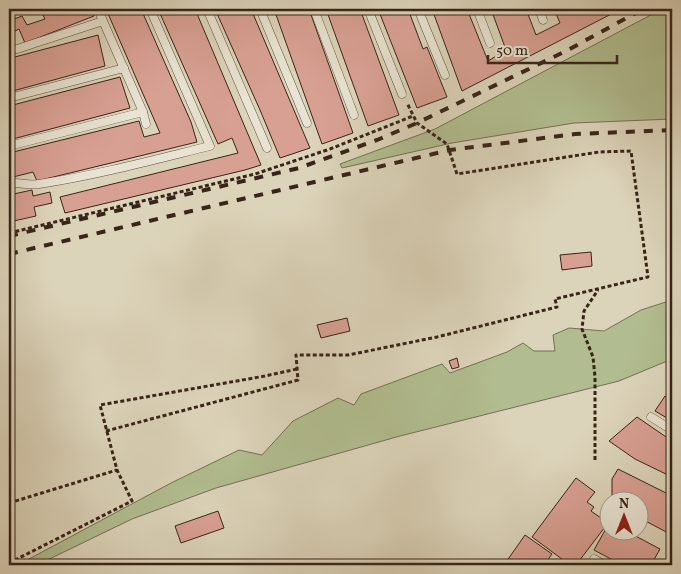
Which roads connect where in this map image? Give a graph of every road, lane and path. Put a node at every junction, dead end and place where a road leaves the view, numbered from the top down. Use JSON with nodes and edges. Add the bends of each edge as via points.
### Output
{"nodes":[{"id":1,"x":98,"y":9,"type":"edge"},
{"id":2,"x":150,"y":9,"type":"edge"},
{"id":3,"x":207,"y":9,"type":"edge"},
{"id":4,"x":260,"y":9,"type":"edge"},
{"id":5,"x":314,"y":9,"type":"edge"},
{"id":6,"x":368,"y":9,"type":"edge"},
{"id":7,"x":418,"y":9,"type":"edge"},
{"id":8,"x":477,"y":9,"type":"edge"},
{"id":9,"x":539,"y":9,"type":"edge"},
{"id":10,"x":543,"y":20,"type":"dead end"},
{"id":11,"x":103,"y":21,"type":"junction"},
{"id":12,"x":490,"y":43,"type":"dead end"},
{"id":13,"x":17,"y":49,"type":"dead end"},
{"id":14,"x":124,"y":68,"type":"junction"},
{"id":15,"x":445,"y":75,"type":"dead end"},
{"id":16,"x":402,"y":94,"type":"joint"},
{"id":17,"x":9,"y":98,"type":"edge"},
{"id":18,"x":143,"y":112,"type":"junction"},
{"id":19,"x":354,"y":115,"type":"dead end"},
{"id":20,"x":413,"y":116,"type":"junction"},
{"id":21,"x":307,"y":123,"type":"dead end"},
{"id":22,"x":146,"y":124,"type":"dead end"},
{"id":23,"x":9,"y":146,"type":"edge"},
{"id":24,"x":267,"y":148,"type":"dead end"},
{"id":25,"x":9,"y":183,"type":"edge"},
{"id":26,"x":9,"y":233,"type":"edge"},
{"id":27,"x":598,"y":289,"type":"junction"},
{"id":28,"x":297,"y":369,"type":"junction"},
{"id":29,"x":651,"y":417,"type":"dead end"},
{"id":30,"x":672,"y":430,"type":"edge"},
{"id":31,"x":106,"y":431,"type":"junction"},
{"id":32,"x":595,"y":460,"type":"dead end"},
{"id":33,"x":117,"y":470,"type":"junction"},
{"id":34,"x":9,"y":503,"type":"edge"},
{"id":35,"x":594,"y":559,"type":"dead end"},
{"id":36,"x":9,"y":563,"type":"edge"},
{"id":37,"x":604,"y":565,"type":"edge"}],
"edges":[{"from":1,"to":11,"type":"lane"},
{"from":2,"to":25,"type":"lane","via":[[210,146],[118,170],[36,185]]},
{"from":3,"to":24,"type":"lane"},
{"from":4,"to":21,"type":"lane"},
{"from":5,"to":19,"type":"lane"},
{"from":6,"to":16,"type":"lane"},
{"from":7,"to":15,"type":"lane"},
{"from":8,"to":12,"type":"lane"},
{"from":9,"to":10,"type":"lane"},
{"from":11,"to":13,"type":"lane"},
{"from":11,"to":14,"type":"lane"},
{"from":14,"to":17,"type":"lane"},
{"from":14,"to":18,"type":"lane"},
{"from":16,"to":20,"type":"path"},
{"from":18,"to":22,"type":"lane"},
{"from":18,"to":23,"type":"lane"},
{"from":20,"to":26,"type":"path","via":[[255,174]]},
{"from":20,"to":27,"type":"path","via":[[417,123],[447,144],[457,174],[599,152],[631,151],[648,277]]},
{"from":27,"to":28,"type":"path","via":[[555,299],[557,307],[437,337],[348,355],[296,355]]},
{"from":27,"to":32,"type":"path","via":[[584,311],[582,329],[593,356]]},
{"from":28,"to":31,"type":"path","via":[[298,380]]},
{"from":28,"to":31,"type":"path","via":[[100,405]]},
{"from":29,"to":30,"type":"lane"},
{"from":31,"to":33,"type":"path"},
{"from":33,"to":34,"type":"path"},
{"from":33,"to":36,"type":"path","via":[[132,501]]},
{"from":35,"to":37,"type":"lane"}]}
